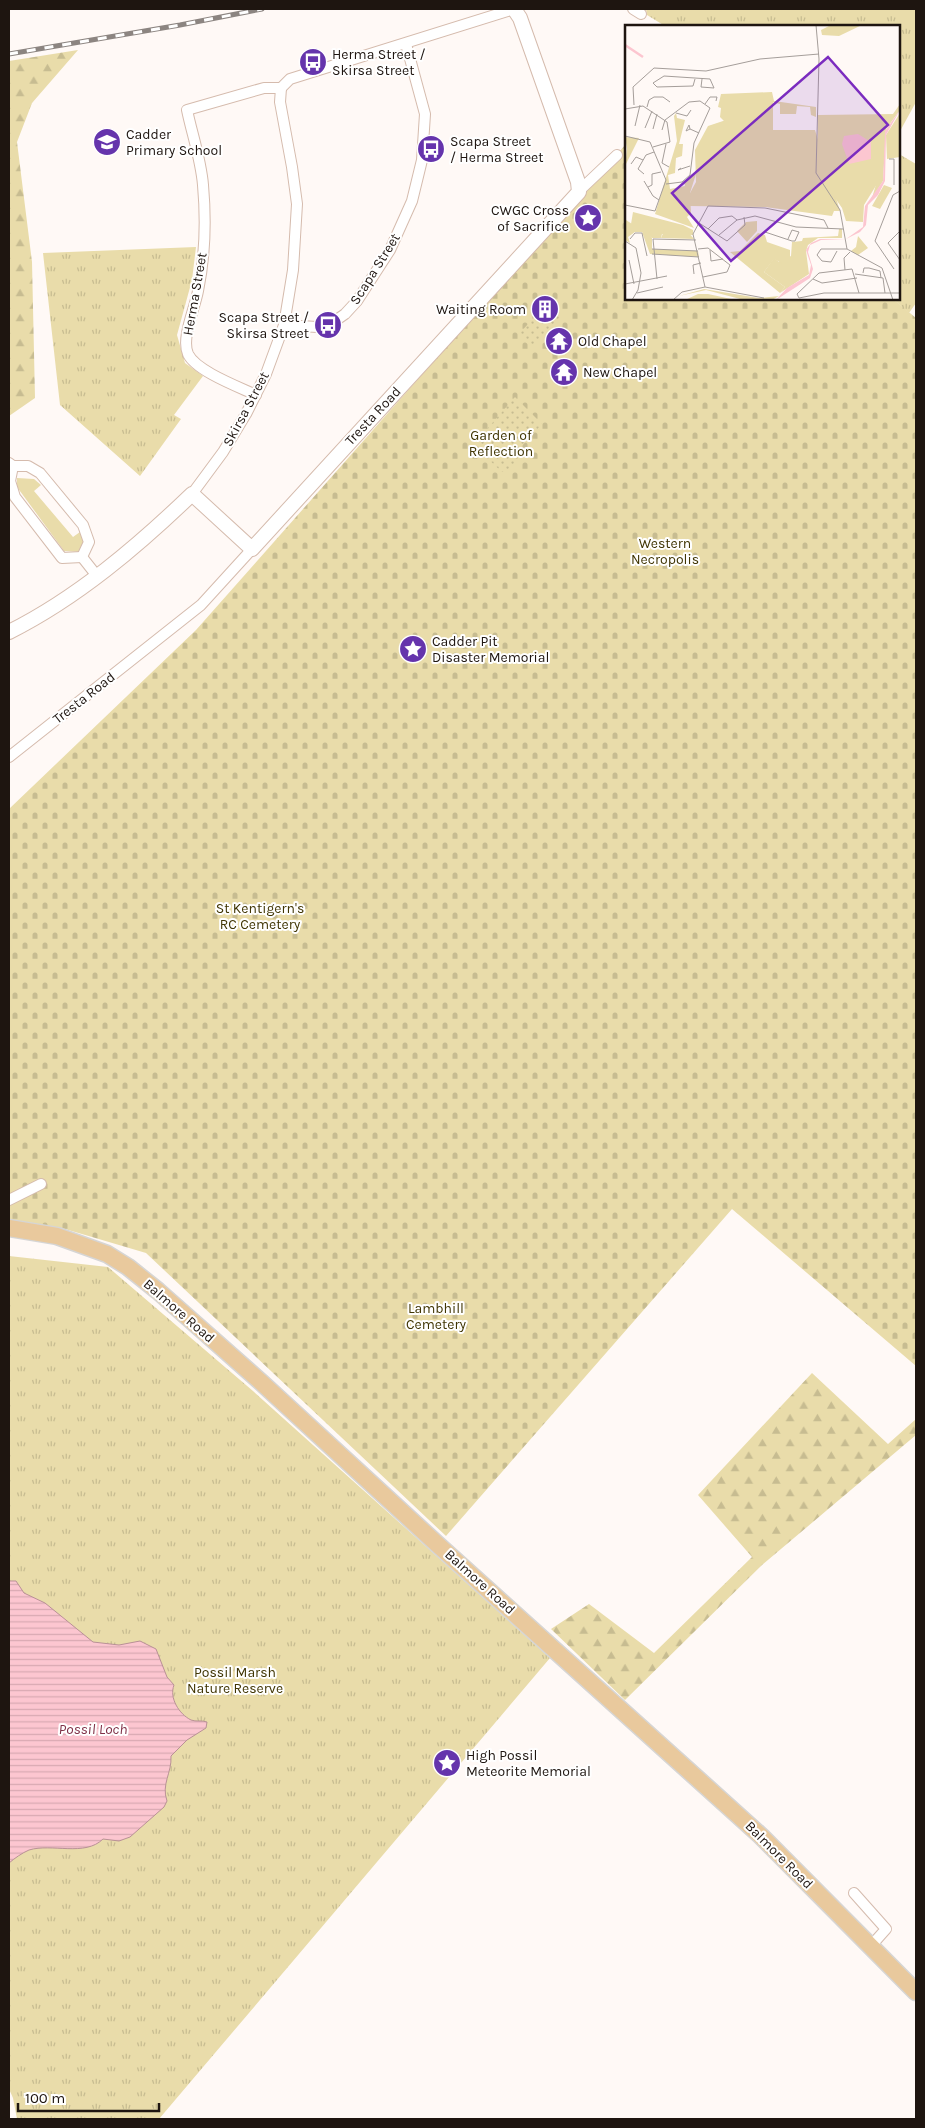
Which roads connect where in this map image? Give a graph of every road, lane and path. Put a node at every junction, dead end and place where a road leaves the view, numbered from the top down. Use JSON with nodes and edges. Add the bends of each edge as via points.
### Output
{"nodes":[{"id":1,"x":514,"y":9,"type":"edge"},
{"id":2,"x":406,"y":44,"type":"junction"},
{"id":3,"x":281,"y":88,"type":"junction"},
{"id":4,"x":617,"y":154,"type":"dead end"},
{"id":5,"x":580,"y":190,"type":"junction"},
{"id":6,"x":284,"y":324,"type":"junction"},
{"id":7,"x":256,"y":395,"type":"junction"},
{"id":8,"x":11,"y":464,"type":"edge"},
{"id":9,"x":192,"y":494,"type":"junction"},
{"id":10,"x":252,"y":549,"type":"junction"},
{"id":11,"x":82,"y":558,"type":"junction"},
{"id":12,"x":97,"y":576,"type":"junction"},
{"id":13,"x":9,"y":632,"type":"edge"},
{"id":14,"x":9,"y":757,"type":"edge"},
{"id":15,"x":41,"y":1184,"type":"dead end"},
{"id":16,"x":9,"y":1200,"type":"edge"},
{"id":17,"x":9,"y":1228,"type":"edge"},
{"id":18,"x":854,"y":1893,"type":"dead end"},
{"id":19,"x":870,"y":1947,"type":"junction"},
{"id":20,"x":916,"y":1992,"type":"edge"}],
"edges":[{"from":1,"to":2,"type":"street","name":"Herma Street"},
{"from":1,"to":5,"type":"street","via":[[520,18]]},
{"from":2,"to":3,"type":"street","name":"Herma Street","via":[[290,79]]},
{"from":2,"to":6,"type":"street","name":"Scapa Street","via":[[425,114],[422,160],[412,201],[390,250],[358,301],[345,314],[332,323],[317,327]]},
{"from":3,"to":6,"type":"street","name":"Skirsa Street","via":[[280,102],[296,204],[293,270]]},
{"from":3,"to":7,"type":"street","name":"Herma Street","via":[[264,88],[187,110],[203,183],[204,239],[198,290],[186,344],[188,353],[210,373]]},
{"from":4,"to":5,"type":"street"},
{"from":5,"to":10,"type":"street","name":"Tresta Road"},
{"from":6,"to":7,"type":"street","name":"Skirsa Street"},
{"from":7,"to":9,"type":"street","name":"Skirsa Street","via":[[223,452]]},
{"from":8,"to":11,"type":"street","via":[[10,481],[15,497],[62,558]]},
{"from":8,"to":11,"type":"street","via":[[28,466],[40,473],[83,525],[89,542]]},
{"from":9,"to":10,"type":"street"},
{"from":9,"to":12,"type":"street","name":"Skirsa Street"},
{"from":10,"to":14,"type":"street","name":"Tresta Road","via":[[201,605]]},
{"from":11,"to":12,"type":"street"},
{"from":12,"to":13,"type":"street","name":"Skirsa Street","via":[[50,609]]},
{"from":15,"to":16,"type":"street"},
{"from":17,"to":19,"type":"main road","name":"Balmore Road","via":[[57,1236],[106,1254],[158,1291],[760,1836]]},
{"from":18,"to":19,"type":"street","via":[[886,1929]]},
{"from":19,"to":20,"type":"main road","name":"Balmore Road"}]}
